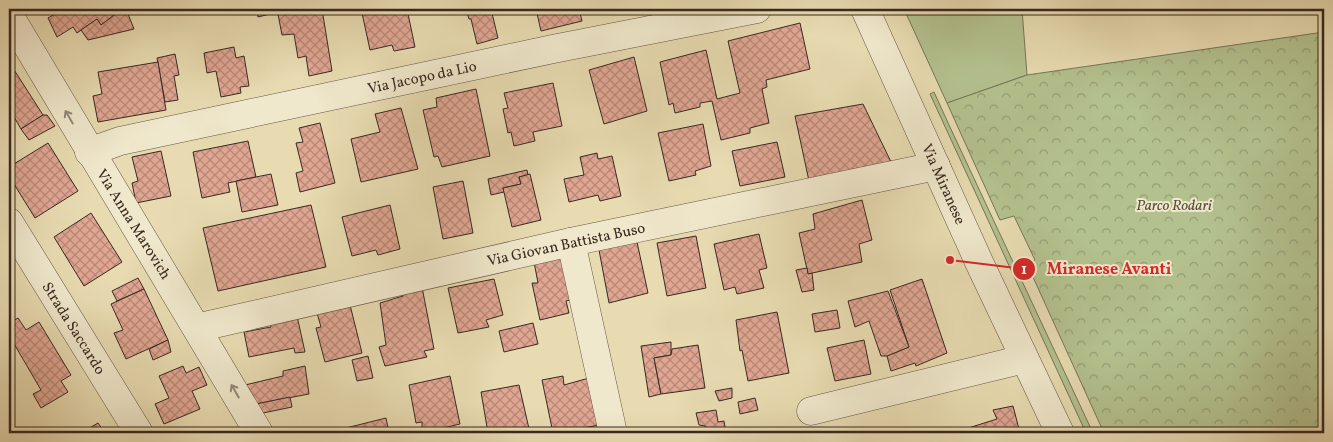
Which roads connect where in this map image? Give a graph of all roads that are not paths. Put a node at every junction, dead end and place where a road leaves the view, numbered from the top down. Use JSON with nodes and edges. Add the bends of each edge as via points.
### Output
{"nodes":[{"id":1,"x":757,"y":9,"type":"edge"},
{"id":2,"x":865,"y":9,"type":"edge"},
{"id":3,"x":9,"y":15,"type":"edge"},
{"id":4,"x":89,"y":152,"type":"junction"},
{"id":5,"x":936,"y":166,"type":"junction"},
{"id":6,"x":9,"y":222,"type":"edge"},
{"id":7,"x":571,"y":242,"type":"junction"},
{"id":8,"x":198,"y":329,"type":"junction"},
{"id":9,"x":1024,"y":359,"type":"junction"},
{"id":10,"x":811,"y":411,"type":"dead end"},
{"id":11,"x":139,"y":433,"type":"edge"},
{"id":12,"x":259,"y":433,"type":"edge"},
{"id":13,"x":613,"y":433,"type":"edge"},
{"id":14,"x":1060,"y":433,"type":"edge"}],
"edges":[{"from":1,"to":4,"type":"street","name":"Via Jacopo da Lio","via":[[120,141]]},
{"from":2,"to":5,"type":"street","name":"Via Miranese"},
{"from":4,"to":3,"type":"street","name":"Via Anna Marovich","one_way":true},
{"from":4,"to":8,"type":"street","name":"Via Anna Marovich"},
{"from":5,"to":7,"type":"street","name":"Via Giovan Battista Buso"},
{"from":5,"to":9,"type":"street","name":"Via Miranese"},
{"from":6,"to":11,"type":"street","name":"Strada Saccardo"},
{"from":7,"to":8,"type":"street","name":"Via Giovan Battista Buso"},
{"from":7,"to":13,"type":"street"},
{"from":12,"to":8,"type":"street","name":"Via Anna Marovich","one_way":true},
{"from":9,"to":10,"type":"street"},
{"from":9,"to":14,"type":"street","name":"Via Miranese"}]}
